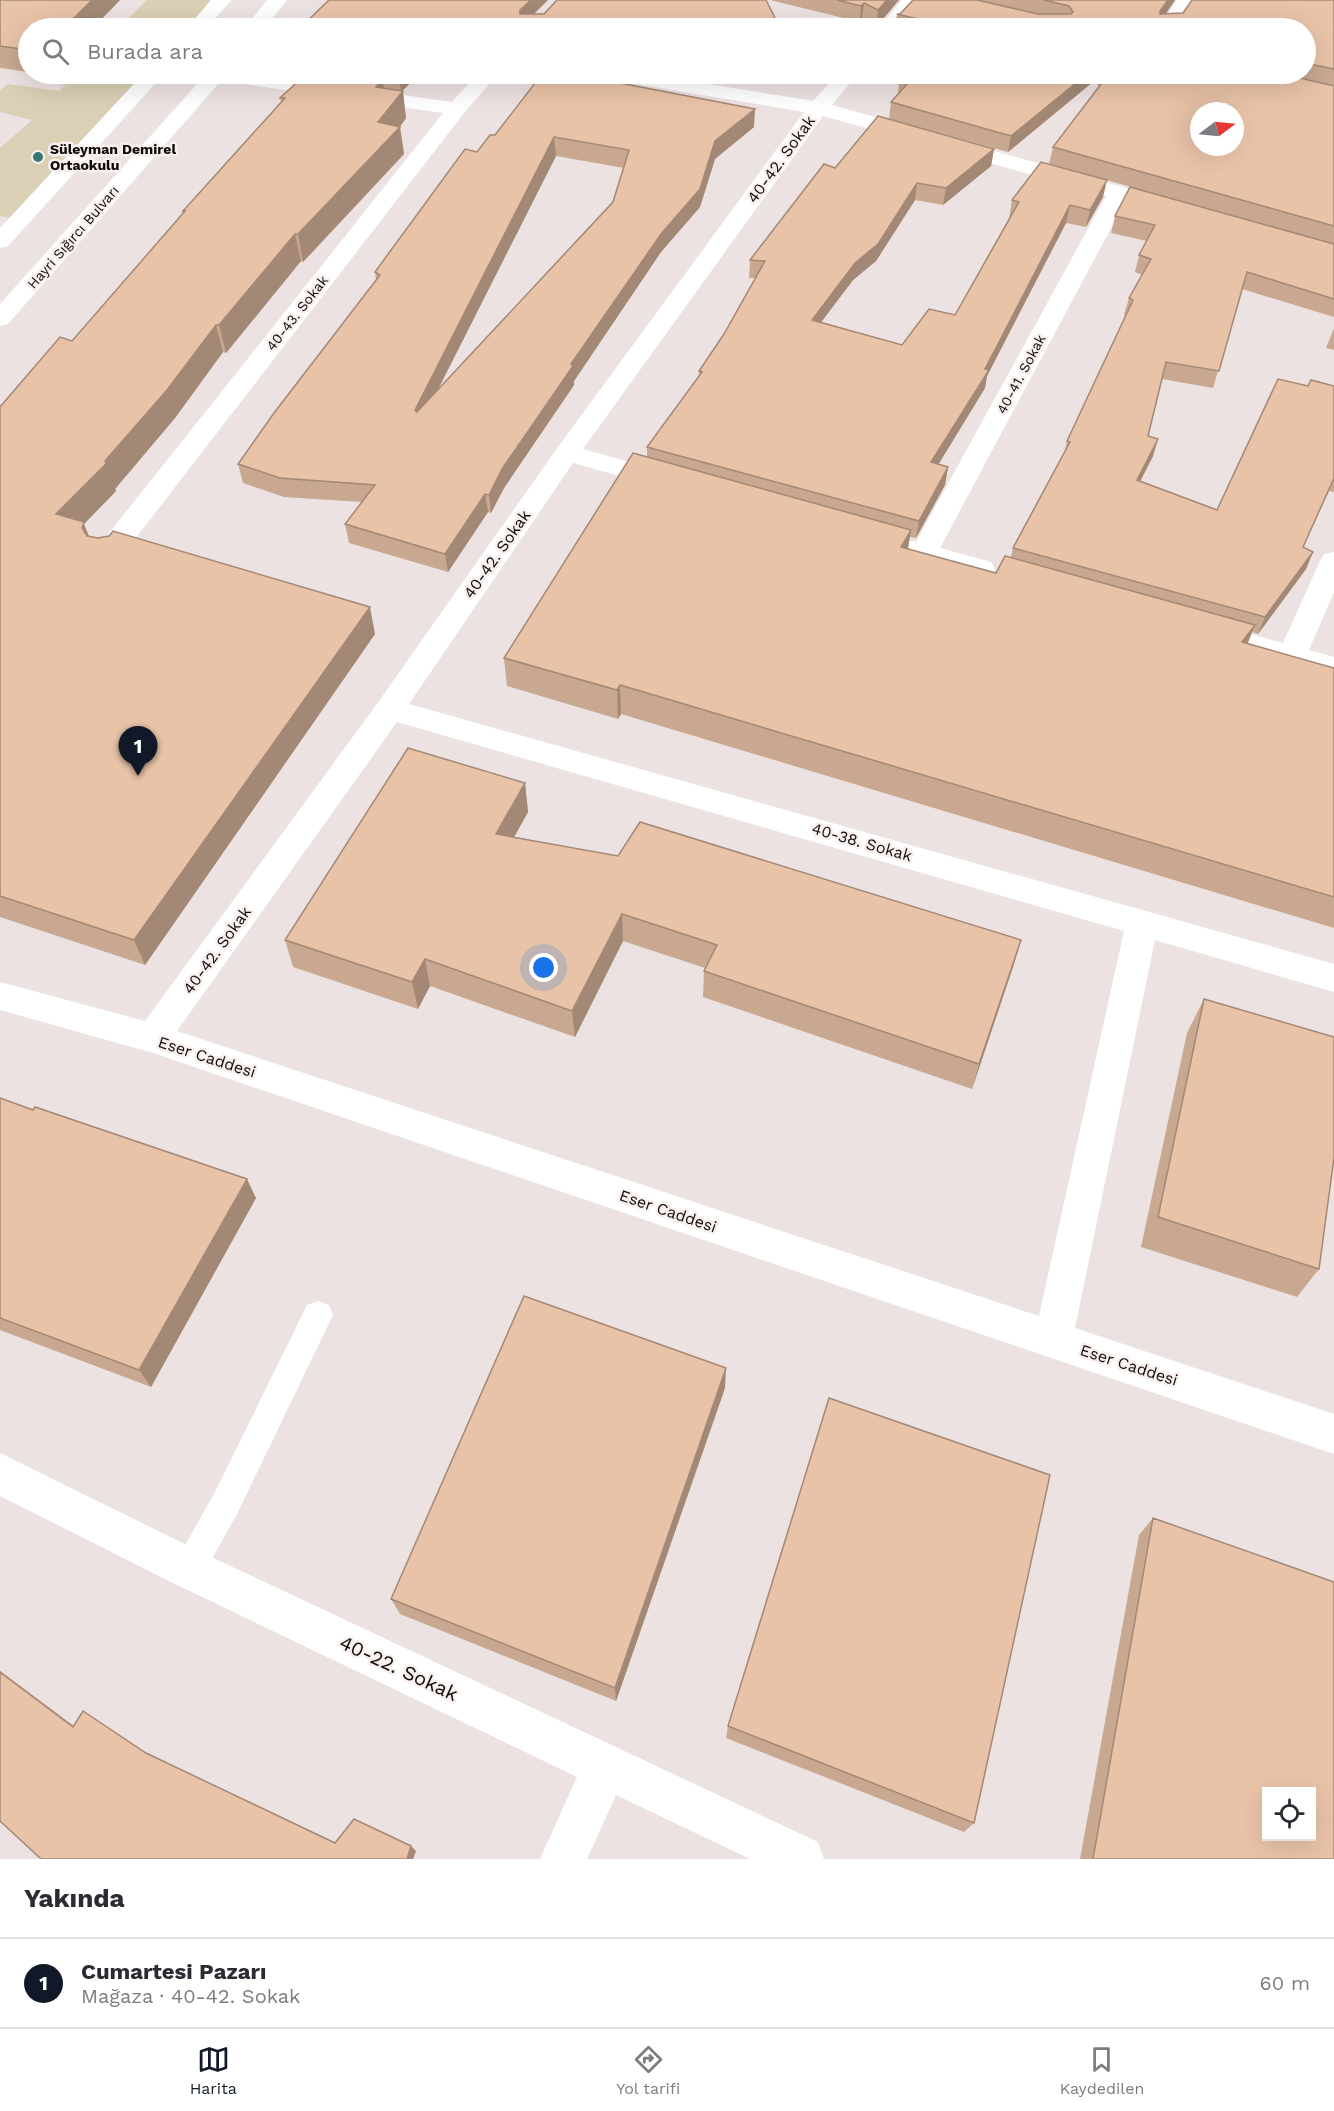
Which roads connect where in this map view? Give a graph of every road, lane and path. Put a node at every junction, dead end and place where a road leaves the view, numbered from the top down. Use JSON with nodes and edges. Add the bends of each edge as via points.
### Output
{"nodes":[{"id":1,"x":222,"y":0,"type":"edge"},
{"id":2,"x":277,"y":0,"type":"edge"},
{"id":3,"x":912,"y":0,"type":"edge"},
{"id":4,"x":1187,"y":0,"type":"edge"},
{"id":5,"x":205,"y":18,"type":"edge"},
{"id":6,"x":262,"y":18,"type":"edge"},
{"id":7,"x":896,"y":18,"type":"edge"},
{"id":8,"x":1174,"y":18,"type":"edge"},
{"id":9,"x":145,"y":84,"type":"edge"},
{"id":10,"x":208,"y":84,"type":"edge"},
{"id":11,"x":286,"y":84,"type":"edge"},
{"id":12,"x":479,"y":84,"type":"edge"},
{"id":13,"x":674,"y":84,"type":"edge"},
{"id":14,"x":839,"y":84,"type":"edge"},
{"id":15,"x":818,"y":108,"type":"junction"},
{"id":16,"x":457,"y":109,"type":"junction"},
{"id":17,"x":1118,"y":194,"type":"junction"},
{"id":18,"x":1186,"y":213,"type":"edge"},
{"id":19,"x":0,"y":241,"type":"edge"},
{"id":20,"x":0,"y":319,"type":"edge"},
{"id":21,"x":567,"y":453,"type":"junction"},
{"id":22,"x":694,"y":489,"type":"edge"},
{"id":23,"x":843,"y":531,"type":"edge"},
{"id":24,"x":108,"y":554,"type":"edge"},
{"id":25,"x":924,"y":554,"type":"junction"},
{"id":26,"x":1334,"y":561,"type":"edge"},
{"id":27,"x":1004,"y":575,"type":"edge"},
{"id":28,"x":1177,"y":623,"type":"edge"},
{"id":29,"x":1292,"y":655,"type":"junction"},
{"id":30,"x":1334,"y":667,"type":"edge"},
{"id":31,"x":390,"y":709,"type":"junction"},
{"id":32,"x":1142,"y":923,"type":"junction"},
{"id":33,"x":1334,"y":978,"type":"edge"},
{"id":34,"x":0,"y":996,"type":"edge"},
{"id":35,"x":153,"y":1038,"type":"junction"},
{"id":36,"x":318,"y":1315,"type":"dead end"},
{"id":37,"x":1053,"y":1340,"type":"junction"},
{"id":38,"x":1334,"y":1434,"type":"edge"},
{"id":39,"x":0,"y":1474,"type":"edge"},
{"id":40,"x":188,"y":1568,"type":"junction"},
{"id":41,"x":606,"y":1767,"type":"junction"},
{"id":42,"x":563,"y":1859,"type":"edge"},
{"id":43,"x":801,"y":1859,"type":"edge"}],
"edges":[{"from":1,"to":5,"type":"street"},
{"from":2,"to":6,"type":"street"},
{"from":3,"to":7,"type":"street"},
{"from":4,"to":8,"type":"street"},
{"from":9,"to":19,"type":"street"},
{"from":10,"to":20,"type":"street","name":"Hayri Sığırcı Bulvarı"},
{"from":11,"to":16,"type":"street"},
{"from":12,"to":16,"type":"street","name":"40-43. Sokak"},
{"from":13,"to":15,"type":"street"},
{"from":14,"to":15,"type":"street","name":"40-42. Sokak"},
{"from":15,"to":17,"type":"street"},
{"from":15,"to":21,"type":"street","name":"40-42. Sokak"},
{"from":16,"to":24,"type":"street","name":"40-43. Sokak"},
{"from":17,"to":18,"type":"street"},
{"from":17,"to":25,"type":"street","name":"40-41. Sokak"},
{"from":21,"to":22,"type":"street"},
{"from":21,"to":31,"type":"street","name":"40-42. Sokak"},
{"from":23,"to":25,"type":"street"},
{"from":25,"to":27,"type":"street"},
{"from":26,"to":29,"type":"street"},
{"from":28,"to":29,"type":"street"},
{"from":29,"to":30,"type":"street"},
{"from":31,"to":32,"type":"street","name":"40-38. Sokak"},
{"from":31,"to":35,"type":"street","name":"40-42. Sokak"},
{"from":32,"to":33,"type":"street","name":"40-38. Sokak"},
{"from":32,"to":37,"type":"street"},
{"from":34,"to":35,"type":"street","name":"Eser Caddesi"},
{"from":35,"to":37,"type":"street","name":"Eser Caddesi"},
{"from":36,"to":40,"type":"lane","via":[[226,1503]]},
{"from":37,"to":38,"type":"street","name":"Eser Caddesi"},
{"from":39,"to":40,"type":"street","name":"40-22. Sokak"},
{"from":40,"to":41,"type":"street","name":"40-22. Sokak"},
{"from":41,"to":42,"type":"street"},
{"from":41,"to":43,"type":"street","name":"40-22. Sokak"}]}
